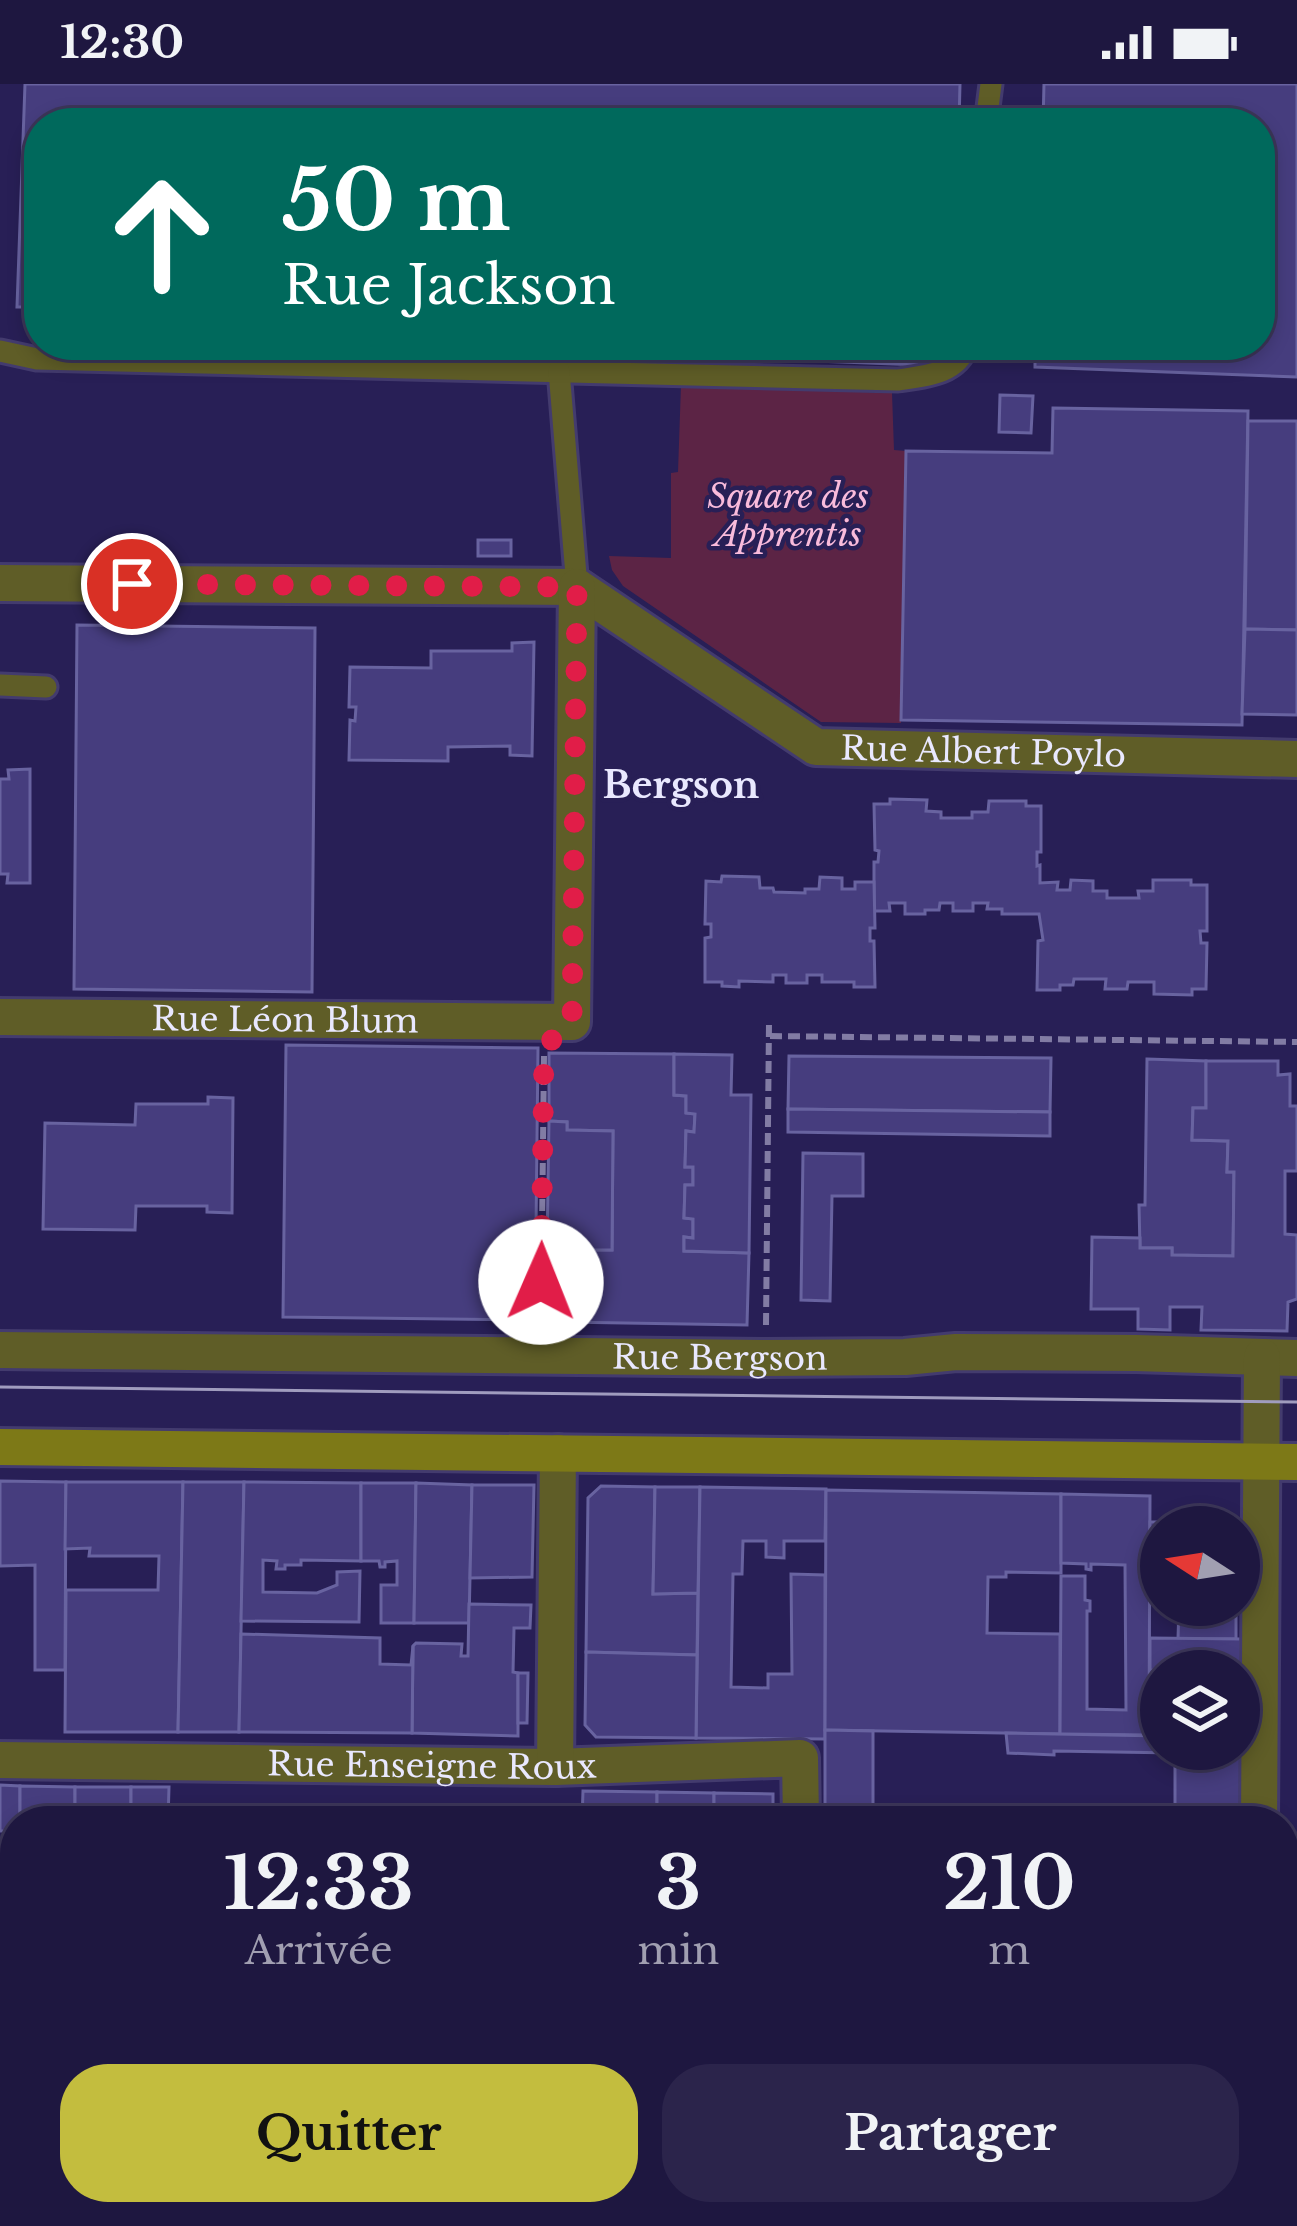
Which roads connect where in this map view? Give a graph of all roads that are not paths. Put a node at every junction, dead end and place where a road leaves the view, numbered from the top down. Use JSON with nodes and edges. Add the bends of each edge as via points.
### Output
{"nodes":[{"id":1,"x":80,"y":360,"type":"edge"},
{"id":2,"x":959,"y":360,"type":"edge"},
{"id":3,"x":559,"y":371,"type":"junction"},
{"id":4,"x":0,"y":583,"type":"edge"},
{"id":5,"x":577,"y":587,"type":"junction"},
{"id":6,"x":0,"y":685,"type":"edge"},
{"id":7,"x":46,"y":687,"type":"dead end"},
{"id":8,"x":1297,"y":759,"type":"edge"},
{"id":9,"x":0,"y":1017,"type":"edge"},
{"id":10,"x":0,"y":1349,"type":"edge"},
{"id":11,"x":1279,"y":1358,"type":"edge"},
{"id":12,"x":0,"y":1447,"type":"edge"},
{"id":13,"x":558,"y":1453,"type":"junction"},
{"id":14,"x":1279,"y":1462,"type":"edge"},
{"id":15,"x":0,"y":1760,"type":"edge"},
{"id":16,"x":555,"y":1767,"type":"junction"},
{"id":17,"x":801,"y":1806,"type":"edge"},
{"id":18,"x":1260,"y":1806,"type":"edge"}],
"edges":[{"from":1,"to":3,"type":"lane"},
{"from":2,"to":3,"type":"lane","via":[[936,374],[898,380]]},
{"from":3,"to":5,"type":"lane"},
{"from":4,"to":5,"type":"street"},
{"from":5,"to":8,"type":"street","name":"Rue Albert Poylo","via":[[816,747]]},
{"from":5,"to":9,"type":"street","name":"Rue Léon Blum","via":[[572,1022]]},
{"from":6,"to":7,"type":"lane"},
{"from":10,"to":11,"type":"street","name":"Rue Bergson"},
{"from":11,"to":14,"type":"street"},
{"from":12,"to":13,"type":"main road"},
{"from":13,"to":14,"type":"main road"},
{"from":13,"to":16,"type":"street"},
{"from":14,"to":18,"type":"street"},
{"from":15,"to":16,"type":"street","name":"Rue Enseigne Roux"},
{"from":16,"to":17,"type":"street","name":"Rue Enseigne Roux","via":[[800,1758]]}]}
